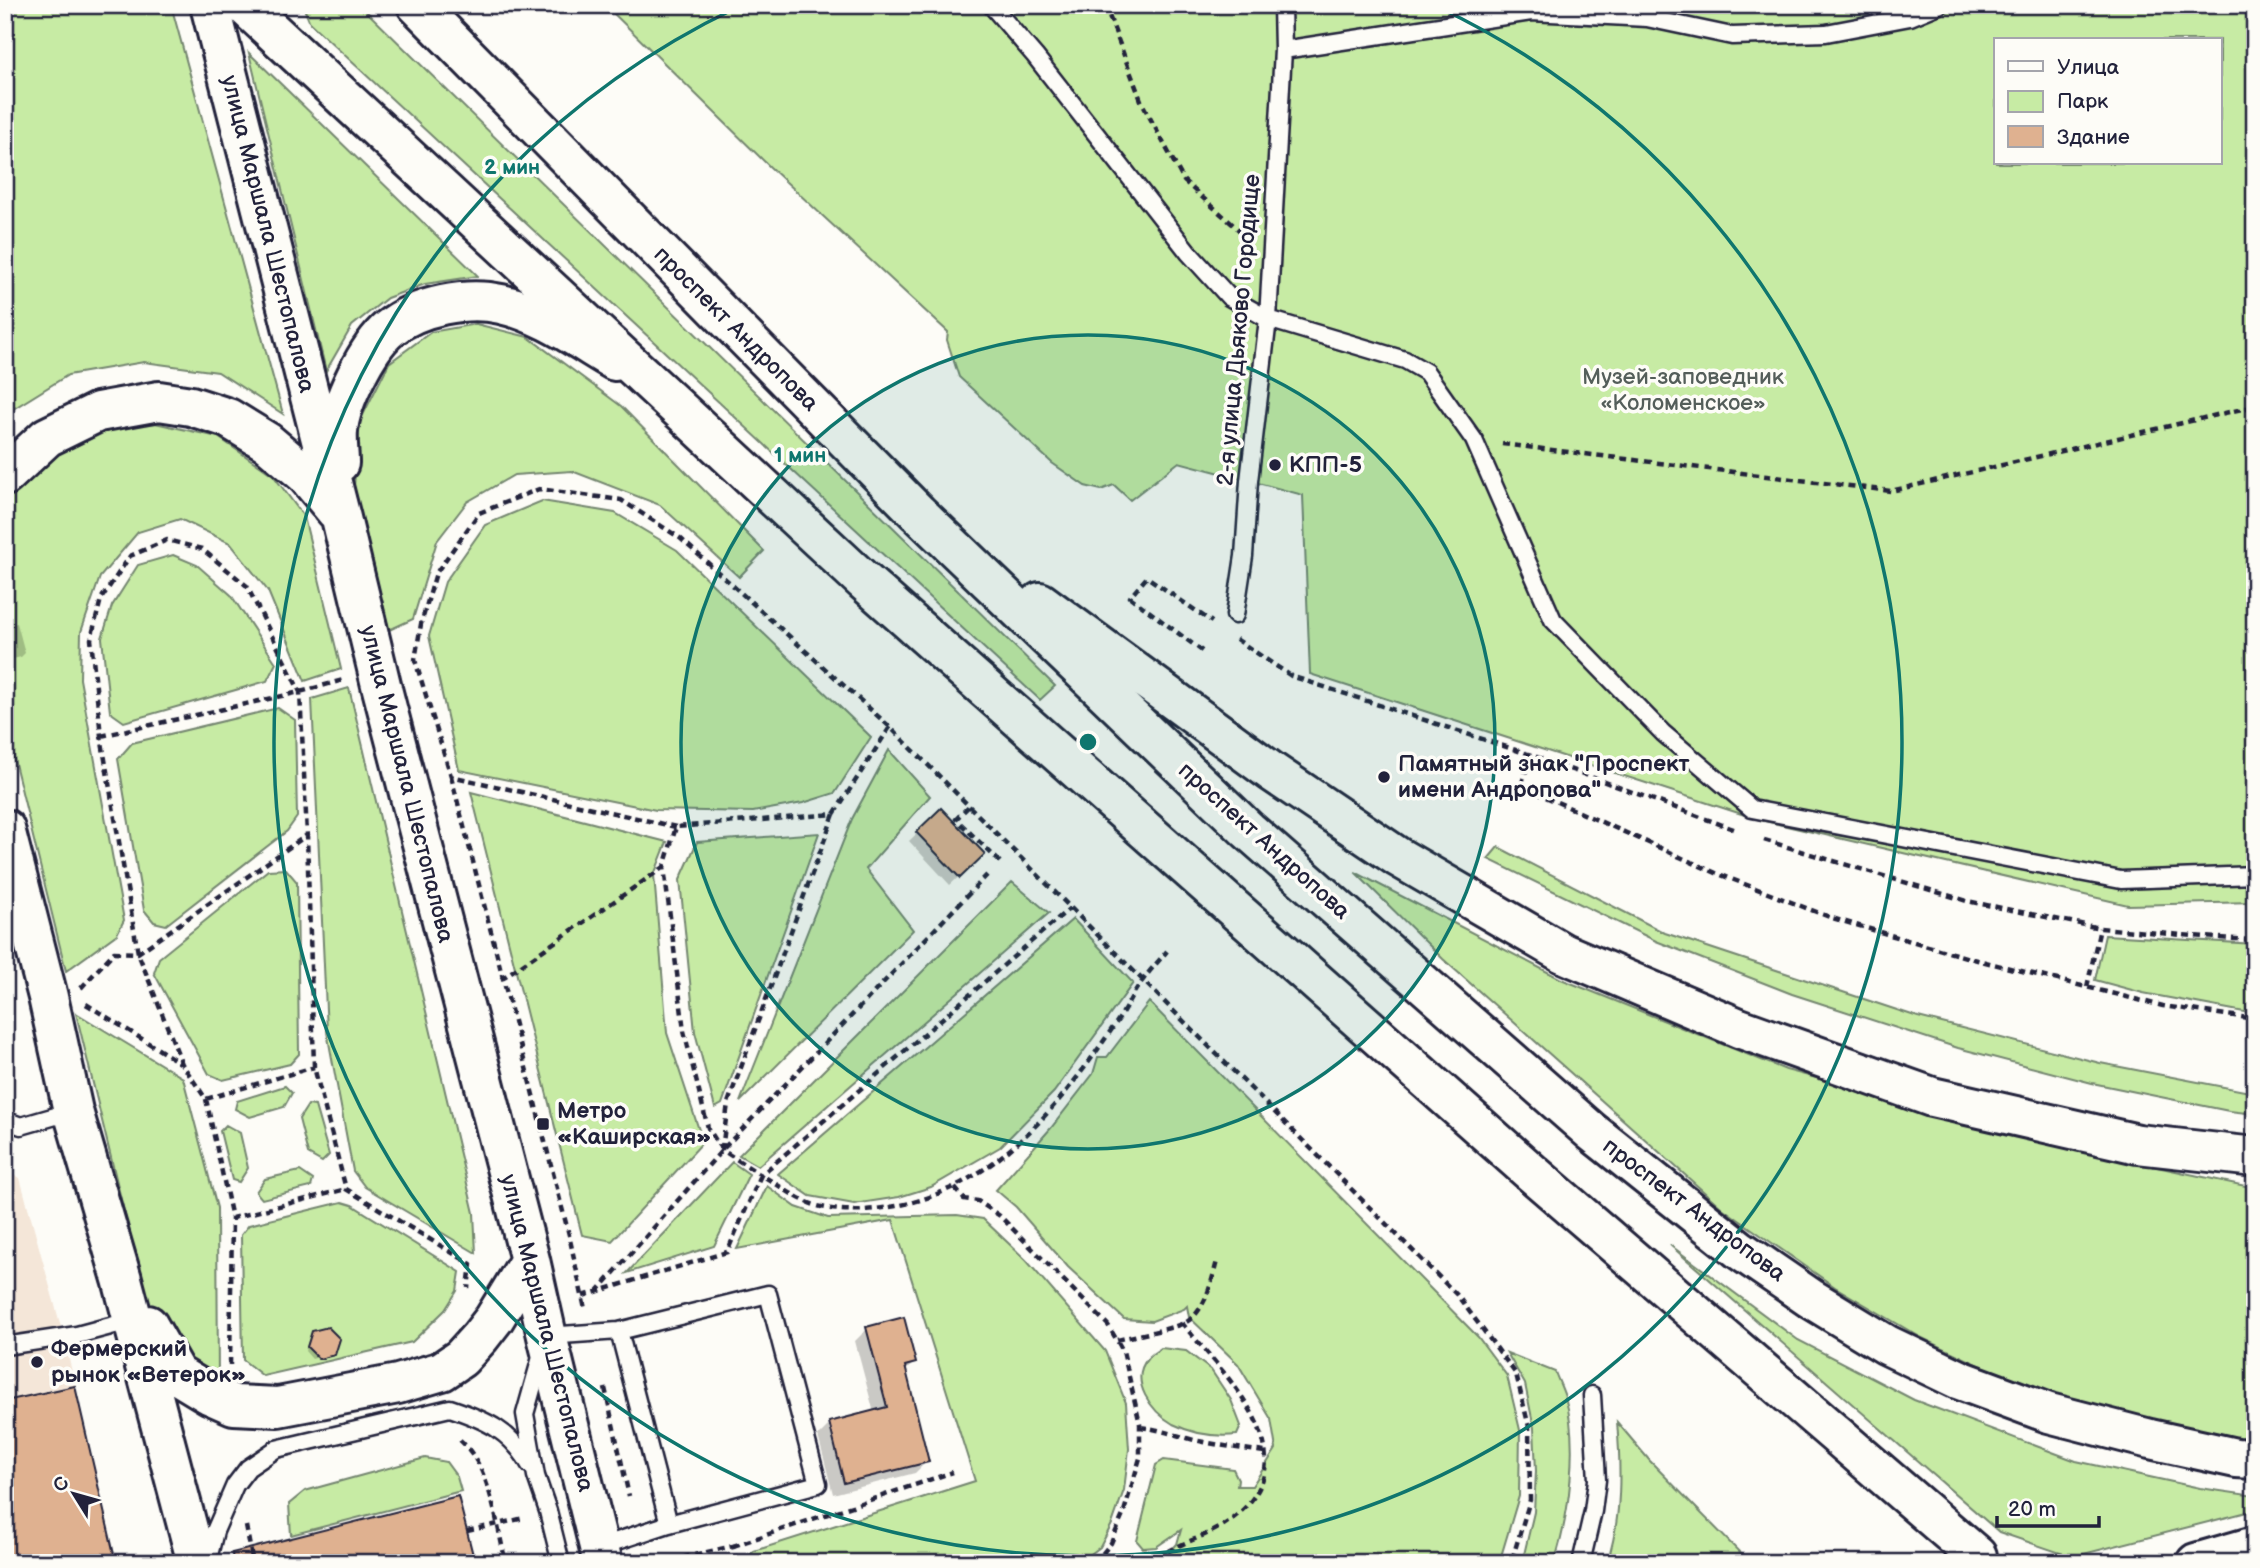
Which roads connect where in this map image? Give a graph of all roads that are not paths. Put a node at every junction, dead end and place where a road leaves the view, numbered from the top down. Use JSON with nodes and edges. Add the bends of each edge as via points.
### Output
{"nodes":[{"id":1,"x":209,"y":5,"type":"edge"},
{"id":2,"x":243,"y":5,"type":"edge"},
{"id":3,"x":290,"y":5,"type":"edge"},
{"id":4,"x":417,"y":5,"type":"edge"},
{"id":5,"x":991,"y":5,"type":"edge"},
{"id":6,"x":1282,"y":5,"type":"edge"},
{"id":7,"x":1939,"y":5,"type":"edge"},
{"id":8,"x":1283,"y":50,"type":"junction"},
{"id":9,"x":307,"y":66,"type":"junction"},
{"id":10,"x":1268,"y":319,"type":"junction"},
{"id":11,"x":646,"y":381,"type":"junction"},
{"id":12,"x":5,"y":475,"type":"edge"},
{"id":13,"x":918,"y":513,"type":"junction"},
{"id":14,"x":341,"y":518,"type":"junction"},
{"id":15,"x":1235,"y":615,"type":"dead end"},
{"id":16,"x":5,"y":830,"type":"edge"},
{"id":17,"x":2255,"y":875,"type":"edge"},
{"id":18,"x":73,"y":1111,"type":"junction"},
{"id":19,"x":5,"y":1120,"type":"edge"},
{"id":20,"x":2255,"y":1157,"type":"edge"},
{"id":21,"x":530,"y":1260,"type":"junction"},
{"id":22,"x":122,"y":1279,"type":"junction"},
{"id":23,"x":133,"y":1320,"type":"junction"},
{"id":24,"x":619,"y":1331,"type":"junction"},
{"id":25,"x":547,"y":1336,"type":"junction"},
{"id":26,"x":5,"y":1346,"type":"edge"},
{"id":27,"x":1592,"y":1395,"type":"dead end"},
{"id":28,"x":2255,"y":1459,"type":"edge"},
{"id":29,"x":536,"y":1476,"type":"junction"},
{"id":30,"x":669,"y":1524,"type":"junction"},
{"id":31,"x":2255,"y":1546,"type":"edge"},
{"id":32,"x":601,"y":1555,"type":"edge"},
{"id":33,"x":1977,"y":1556,"type":"dead end"},
{"id":34,"x":197,"y":1563,"type":"edge"},
{"id":35,"x":207,"y":1563,"type":"edge"},
{"id":36,"x":561,"y":1563,"type":"edge"},
{"id":37,"x":1581,"y":1563,"type":"edge"},
{"id":38,"x":2196,"y":1563,"type":"edge"}],
"edges":[{"from":1,"to":14,"type":"main road","name":"улица Маршала Шестопалова"},
{"from":2,"to":9,"type":"main road"},
{"from":3,"to":9,"type":"main road","via":[[291,24]]},
{"from":4,"to":13,"type":"main road","name":"проспект Андропова"},
{"from":5,"to":10,"type":"lane","via":[[1188,253],[1229,297]]},
{"from":6,"to":8,"type":"lane","name":"2-я улица Дьяково Городище"},
{"from":7,"to":8,"type":"lane","via":[[1910,17],[1826,33],[1732,36],[1647,18],[1531,12]]},
{"from":8,"to":10,"type":"lane","name":"2-я улица Дьяково Городище"},
{"from":9,"to":11,"type":"main road"},
{"from":10,"to":15,"type":"lane","name":"2-я улица Дьяково Городище"},
{"from":10,"to":17,"type":"lane","via":[[1405,360],[1426,372],[1474,440],[1553,620],[1663,733],[1752,810],[2121,880]]},
{"from":11,"to":14,"type":"main road","via":[[543,318],[500,303],[457,302],[422,310],[389,328],[348,394],[338,431]]},
{"from":11,"to":33,"type":"main road","via":[[874,590],[1490,1136]]},
{"from":12,"to":14,"type":"main road","via":[[47,437],[98,412],[159,401],[228,418],[267,442],[306,475]]},
{"from":13,"to":20,"type":"main road","via":[[1272,772],[1398,857],[1563,953],[1739,1028],[1932,1097],[2138,1144]]},
{"from":13,"to":28,"type":"main road","name":"проспект Андропова","via":[[1248,830],[1592,1132],[1740,1250],[1887,1345],[1960,1380],[2049,1413]]},
{"from":14,"to":21,"type":"main road","name":"улица Маршала Шестопалова"},
{"from":16,"to":18,"type":"main road","via":[[61,997]]},
{"from":18,"to":19,"type":"lane","via":[[21,1126]]},
{"from":18,"to":22,"type":"main road"},
{"from":21,"to":22,"type":"main road","via":[[487,1328],[461,1358],[442,1371],[278,1407],[234,1405],[176,1374]]},
{"from":21,"to":25,"type":"main road","name":"улица Маршала Шестопалова"},
{"from":22,"to":23,"type":"main road"},
{"from":23,"to":26,"type":"lane","via":[[77,1335]]},
{"from":23,"to":34,"type":"main road"},
{"from":24,"to":25,"type":"lane"},
{"from":24,"to":30,"type":"lane"},
{"from":24,"to":30,"type":"lane","via":[[768,1294],[818,1484]]},
{"from":25,"to":29,"type":"lane","via":[[525,1414]]},
{"from":25,"to":32,"type":"main road","name":"улица Маршала Шестопалова"},
{"from":27,"to":37,"type":"lane","via":[[1597,1480]]},
{"from":29,"to":35,"type":"lane","via":[[521,1449],[500,1429],[450,1408],[276,1449],[248,1468],[235,1485]]},
{"from":29,"to":36,"type":"lane"},
{"from":30,"to":32,"type":"lane"},
{"from":31,"to":38,"type":"main road"}]}
